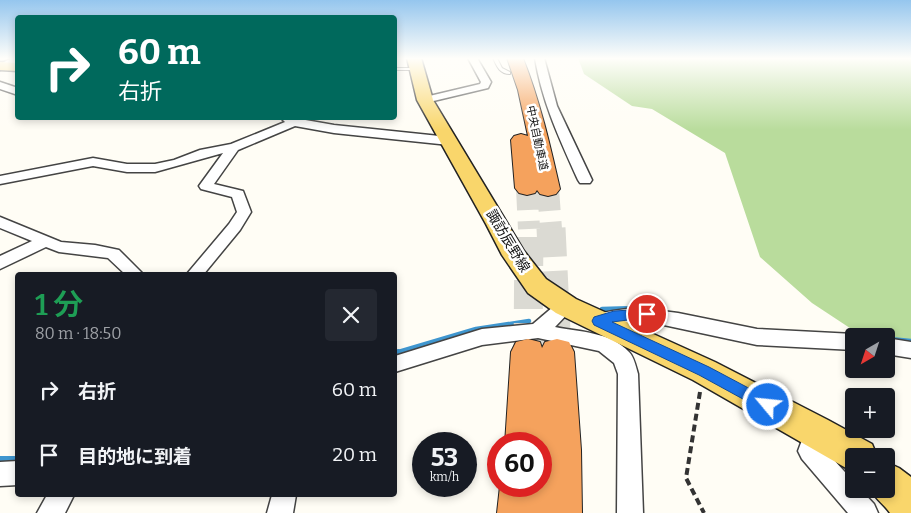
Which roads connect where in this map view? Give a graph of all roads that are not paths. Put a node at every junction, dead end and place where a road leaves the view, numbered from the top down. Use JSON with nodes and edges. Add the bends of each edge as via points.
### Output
{"nodes":[{"id":1,"x":416,"y":82,"type":"edge"},
{"id":2,"x":486,"y":82,"type":"edge"},
{"id":3,"x":516,"y":82,"type":"edge"},
{"id":4,"x":520,"y":82,"type":"edge"},
{"id":5,"x":544,"y":82,"type":"edge"},
{"id":6,"x":0,"y":85,"type":"edge"},
{"id":7,"x":15,"y":91,"type":"edge"},
{"id":8,"x":424,"y":100,"type":"junction"},
{"id":9,"x":290,"y":120,"type":"edge"},
{"id":10,"x":298,"y":120,"type":"edge"},
{"id":11,"x":449,"y":141,"type":"junction"},
{"id":12,"x":234,"y":147,"type":"junction"},
{"id":13,"x":0,"y":180,"type":"edge"},
{"id":14,"x":585,"y":180,"type":"dead end"},
{"id":15,"x":527,"y":188,"type":"tunnel mouth"},
{"id":16,"x":548,"y":189,"type":"tunnel mouth"},
{"id":17,"x":0,"y":222,"type":"edge"},
{"id":18,"x":46,"y":241,"type":"junction"},
{"id":19,"x":0,"y":263,"type":"edge"},
{"id":20,"x":133,"y":272,"type":"edge"},
{"id":21,"x":197,"y":272,"type":"edge"},
{"id":22,"x":566,"y":306,"type":"junction"},
{"id":23,"x":598,"y":321,"type":"junction"},
{"id":24,"x":845,"y":342,"type":"edge"},
{"id":25,"x":541,"y":345,"type":"junction"},
{"id":26,"x":895,"y":347,"type":"edge"},
{"id":27,"x":911,"y":350,"type":"edge"},
{"id":28,"x":397,"y":363,"type":"edge"},
{"id":29,"x":816,"y":431,"type":"junction"},
{"id":30,"x":526,"y":432,"type":"edge"},
{"id":31,"x":845,"y":448,"type":"edge"},
{"id":32,"x":15,"y":473,"type":"edge"},
{"id":33,"x":0,"y":474,"type":"edge"},
{"id":34,"x":895,"y":488,"type":"edge"},
{"id":35,"x":61,"y":497,"type":"edge"},
{"id":36,"x":284,"y":497,"type":"edge"},
{"id":37,"x":520,"y":497,"type":"edge"},
{"id":38,"x":911,"y":510,"type":"edge"},
{"id":39,"x":50,"y":513,"type":"edge"},
{"id":40,"x":280,"y":513,"type":"edge"},
{"id":41,"x":519,"y":513,"type":"edge"},
{"id":42,"x":560,"y":513,"type":"edge"},
{"id":43,"x":630,"y":513,"type":"edge"},
{"id":44,"x":865,"y":513,"type":"edge"}],
"edges":[{"from":1,"to":8,"type":"main road","name":"諏訪辰野線"},
{"from":2,"to":8,"type":"street","via":[[484,86]]},
{"from":3,"to":15,"type":"highway","name":"中央自動車道"},
{"from":4,"to":16,"type":"highway","name":"中央自動車道","via":[[542,154]]},
{"from":5,"to":14,"type":"street","via":[[554,114]]},
{"from":6,"to":7,"type":"street"},
{"from":8,"to":11,"type":"main road","name":"諏訪辰野線"},
{"from":9,"to":12,"type":"street"},
{"from":10,"to":11,"type":"street","via":[[394,136]]},
{"from":11,"to":22,"type":"main road","name":"諏訪辰野線","via":[[524,271],[537,286]]},
{"from":12,"to":13,"type":"street","via":[[155,168],[127,168],[93,162]]},
{"from":12,"to":21,"type":"street","via":[[206,186],[238,194],[244,212]]},
{"from":17,"to":18,"type":"street"},
{"from":18,"to":19,"type":"street"},
{"from":18,"to":20,"type":"street","via":[[59,247],[112,254]]},
{"from":22,"to":23,"type":"main road","name":"諏訪辰野線"},
{"from":22,"to":25,"type":"street"},
{"from":23,"to":24,"type":"street","via":[[614,316],[647,314],[756,337]]},
{"from":23,"to":29,"type":"main road","name":"諏訪辰野線","via":[[704,371]]},
{"from":25,"to":28,"type":"street","via":[[482,337]]},
{"from":25,"to":30,"type":"highway"},
{"from":25,"to":42,"type":"highway","via":[[561,450]]},
{"from":25,"to":43,"type":"street","via":[[604,344],[623,358],[628,374]]},
{"from":26,"to":27,"type":"street"},
{"from":29,"to":31,"type":"main road","name":"諏訪辰野線"},
{"from":29,"to":44,"type":"street","via":[[810,451]]},
{"from":32,"to":33,"type":"street"},
{"from":34,"to":38,"type":"main road"},
{"from":35,"to":39,"type":"street"},
{"from":36,"to":40,"type":"street"},
{"from":37,"to":41,"type":"highway"}]}
